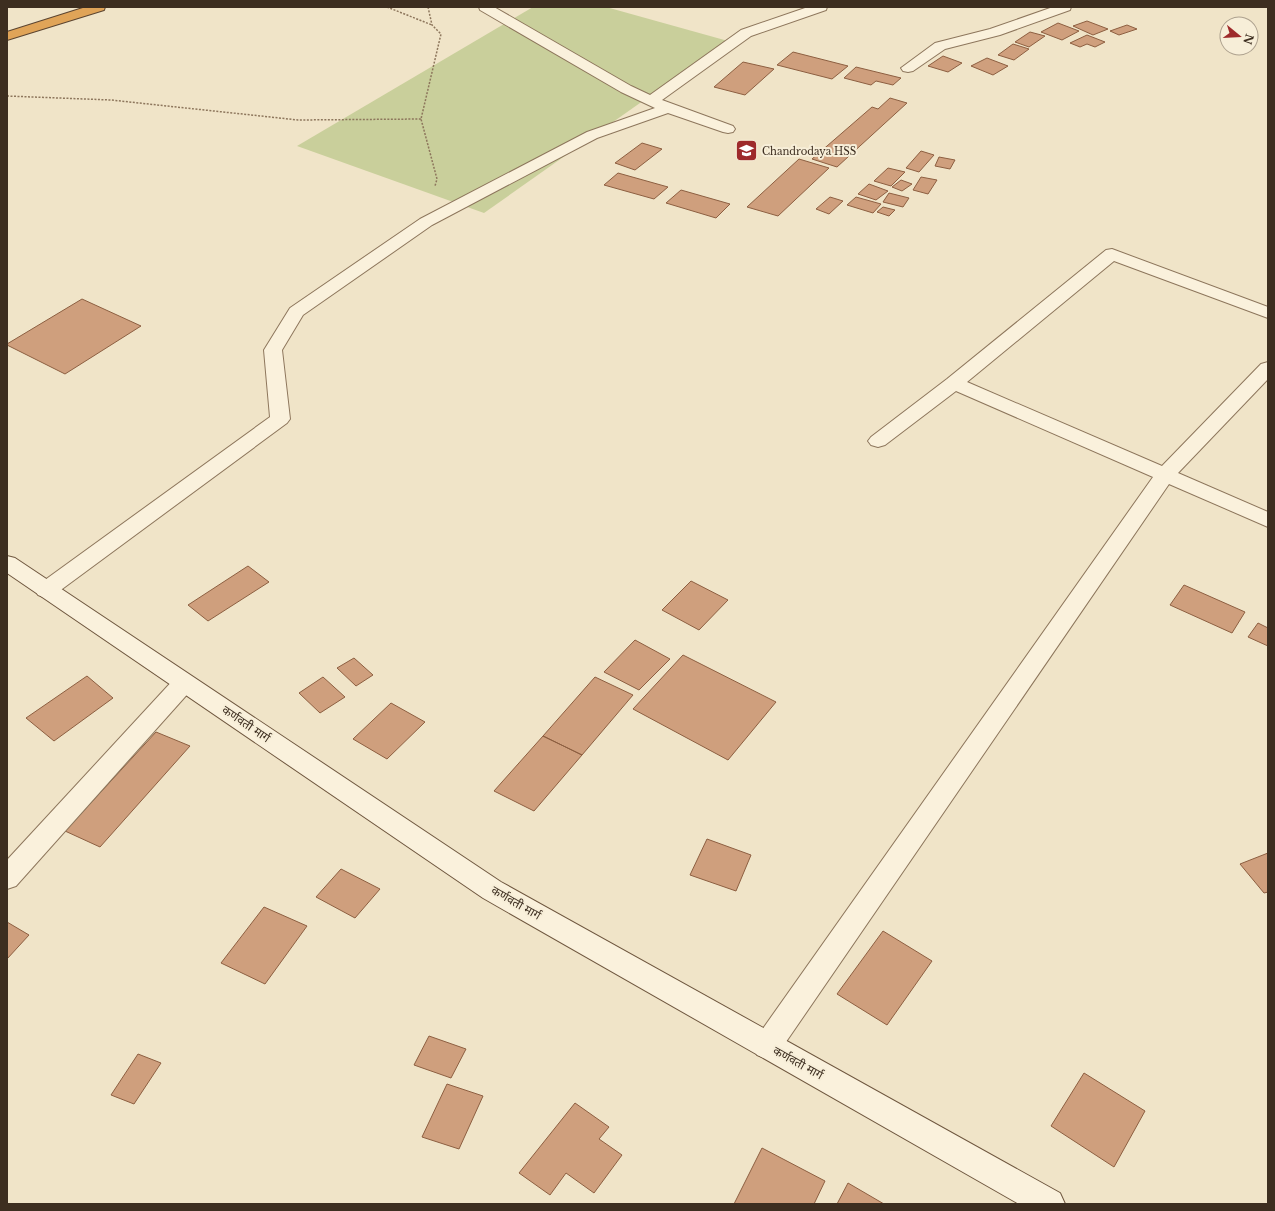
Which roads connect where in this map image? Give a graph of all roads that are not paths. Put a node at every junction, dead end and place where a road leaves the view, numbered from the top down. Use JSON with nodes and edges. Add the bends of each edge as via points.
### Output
{"nodes":[{"id":1,"x":99,"y":7,"type":"edge"},
{"id":2,"x":485,"y":7,"type":"edge"},
{"id":3,"x":821,"y":7,"type":"edge"},
{"id":4,"x":1065,"y":7,"type":"edge"},
{"id":5,"x":7,"y":36,"type":"edge"},
{"id":6,"x":908,"y":68,"type":"dead end"},
{"id":7,"x":651,"y":101,"type":"junction"},
{"id":8,"x":668,"y":108,"type":"junction"},
{"id":9,"x":728,"y":129,"type":"dead end"},
{"id":10,"x":1268,"y":313,"type":"edge"},
{"id":11,"x":1268,"y":368,"type":"edge"},
{"id":12,"x":954,"y":383,"type":"junction"},
{"id":13,"x":878,"y":440,"type":"dead end"},
{"id":14,"x":1165,"y":475,"type":"junction"},
{"id":15,"x":1268,"y":520,"type":"edge"},
{"id":16,"x":7,"y":564,"type":"edge"},
{"id":17,"x":46,"y":590,"type":"junction"},
{"id":18,"x":184,"y":683,"type":"junction"},
{"id":19,"x":7,"y":878,"type":"edge"},
{"id":20,"x":767,"y":1046,"type":"junction"},
{"id":21,"x":1049,"y":1204,"type":"edge"}],
"edges":[{"from":1,"to":5,"type":"highway"},
{"from":2,"to":7,"type":"street"},
{"from":3,"to":7,"type":"street","via":[[746,33]]},
{"from":4,"to":6,"type":"street","via":[[995,32],[940,46]]},
{"from":7,"to":8,"type":"street"},
{"from":8,"to":9,"type":"street"},
{"from":8,"to":17,"type":"street","via":[[592,135],[426,222],[296,312],[273,350],[280,420]]},
{"from":10,"to":12,"type":"street","via":[[1112,254]]},
{"from":11,"to":14,"type":"street"},
{"from":12,"to":13,"type":"street"},
{"from":12,"to":14,"type":"street"},
{"from":14,"to":15,"type":"street"},
{"from":14,"to":20,"type":"street"},
{"from":16,"to":17,"type":"street","name":"कर्णवती मार्ग"},
{"from":17,"to":18,"type":"street","name":"कर्णवती मार्ग"},
{"from":18,"to":19,"type":"street"},
{"from":18,"to":20,"type":"street","name":"कर्णवती मार्ग","via":[[492,890]]},
{"from":20,"to":21,"type":"street","name":"कर्णवती मार्ग"}]}
